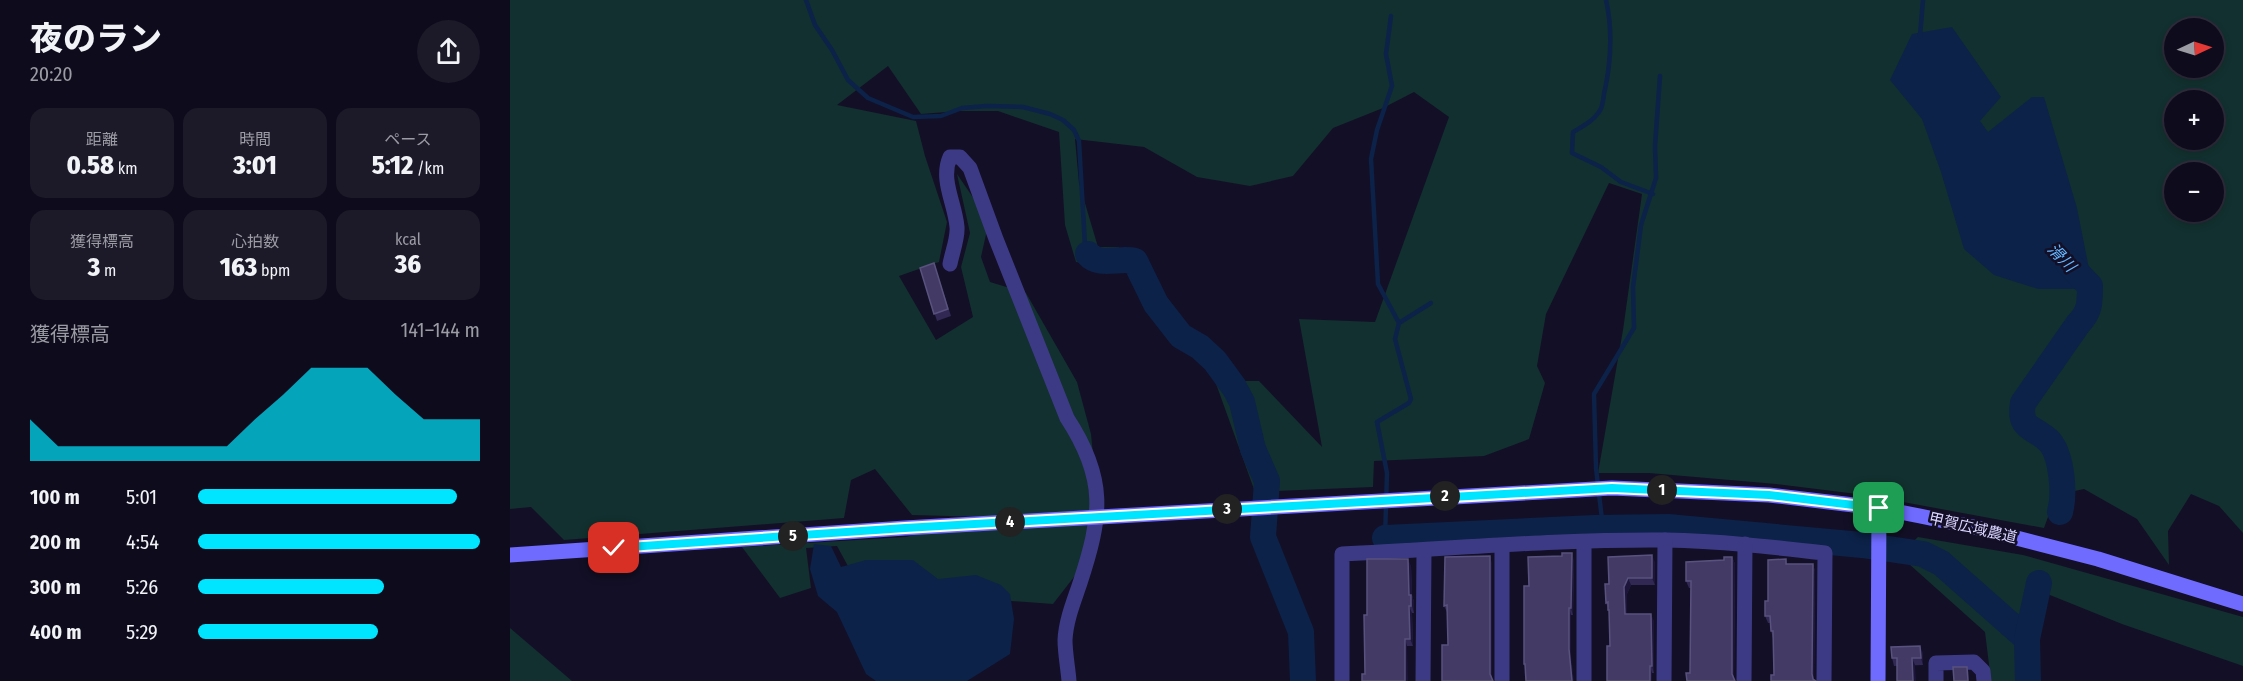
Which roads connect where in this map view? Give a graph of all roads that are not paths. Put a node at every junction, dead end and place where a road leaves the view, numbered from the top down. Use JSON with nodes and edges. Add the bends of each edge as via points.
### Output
{"nodes":[{"id":1,"x":950,"y":264,"type":"dead end"},
{"id":2,"x":1879,"y":508,"type":"junction"},
{"id":3,"x":1097,"y":517,"type":"junction"},
{"id":4,"x":1665,"y":540,"type":"junction"},
{"id":5,"x":1584,"y":542,"type":"junction"},
{"id":6,"x":1745,"y":544,"type":"junction"},
{"id":7,"x":1502,"y":546,"type":"junction"},
{"id":8,"x":1424,"y":550,"type":"junction"},
{"id":9,"x":510,"y":555,"type":"edge"},
{"id":10,"x":2243,"y":604,"type":"edge"},
{"id":11,"x":1069,"y":681,"type":"edge"},
{"id":12,"x":1342,"y":681,"type":"edge"},
{"id":13,"x":1423,"y":681,"type":"edge"},
{"id":14,"x":1502,"y":681,"type":"edge"},
{"id":15,"x":1584,"y":681,"type":"edge"},
{"id":16,"x":1664,"y":681,"type":"edge"},
{"id":17,"x":1744,"y":681,"type":"edge"},
{"id":18,"x":1824,"y":681,"type":"edge"},
{"id":19,"x":1878,"y":681,"type":"edge"},
{"id":20,"x":1936,"y":681,"type":"edge"},
{"id":21,"x":1984,"y":681,"type":"edge"}],
"edges":[{"from":1,"to":3,"type":"street","via":[[958,228],[946,166],[950,157],[960,157],[970,168],[1067,417],[1092,466]]},
{"from":2,"to":3,"type":"street","name":"甲賀広域農道","via":[[1769,495],[1612,488]]},
{"from":2,"to":10,"type":"street","name":"甲賀広域農道","via":[[2098,558]]},
{"from":2,"to":19,"type":"street"},
{"from":3,"to":9,"type":"street","name":"甲賀広域農道"},
{"from":3,"to":11,"type":"street","via":[[1065,640]]},
{"from":4,"to":5,"type":"street"},
{"from":4,"to":6,"type":"street"},
{"from":4,"to":16,"type":"street"},
{"from":5,"to":7,"type":"street"},
{"from":5,"to":15,"type":"street"},
{"from":6,"to":17,"type":"street"},
{"from":6,"to":18,"type":"street","via":[[1825,553]]},
{"from":7,"to":8,"type":"street"},
{"from":7,"to":14,"type":"street"},
{"from":8,"to":12,"type":"street","via":[[1342,554]]},
{"from":8,"to":13,"type":"street"},
{"from":20,"to":21,"type":"street","via":[[1936,663],[1974,662],[1983,671]]}]}
